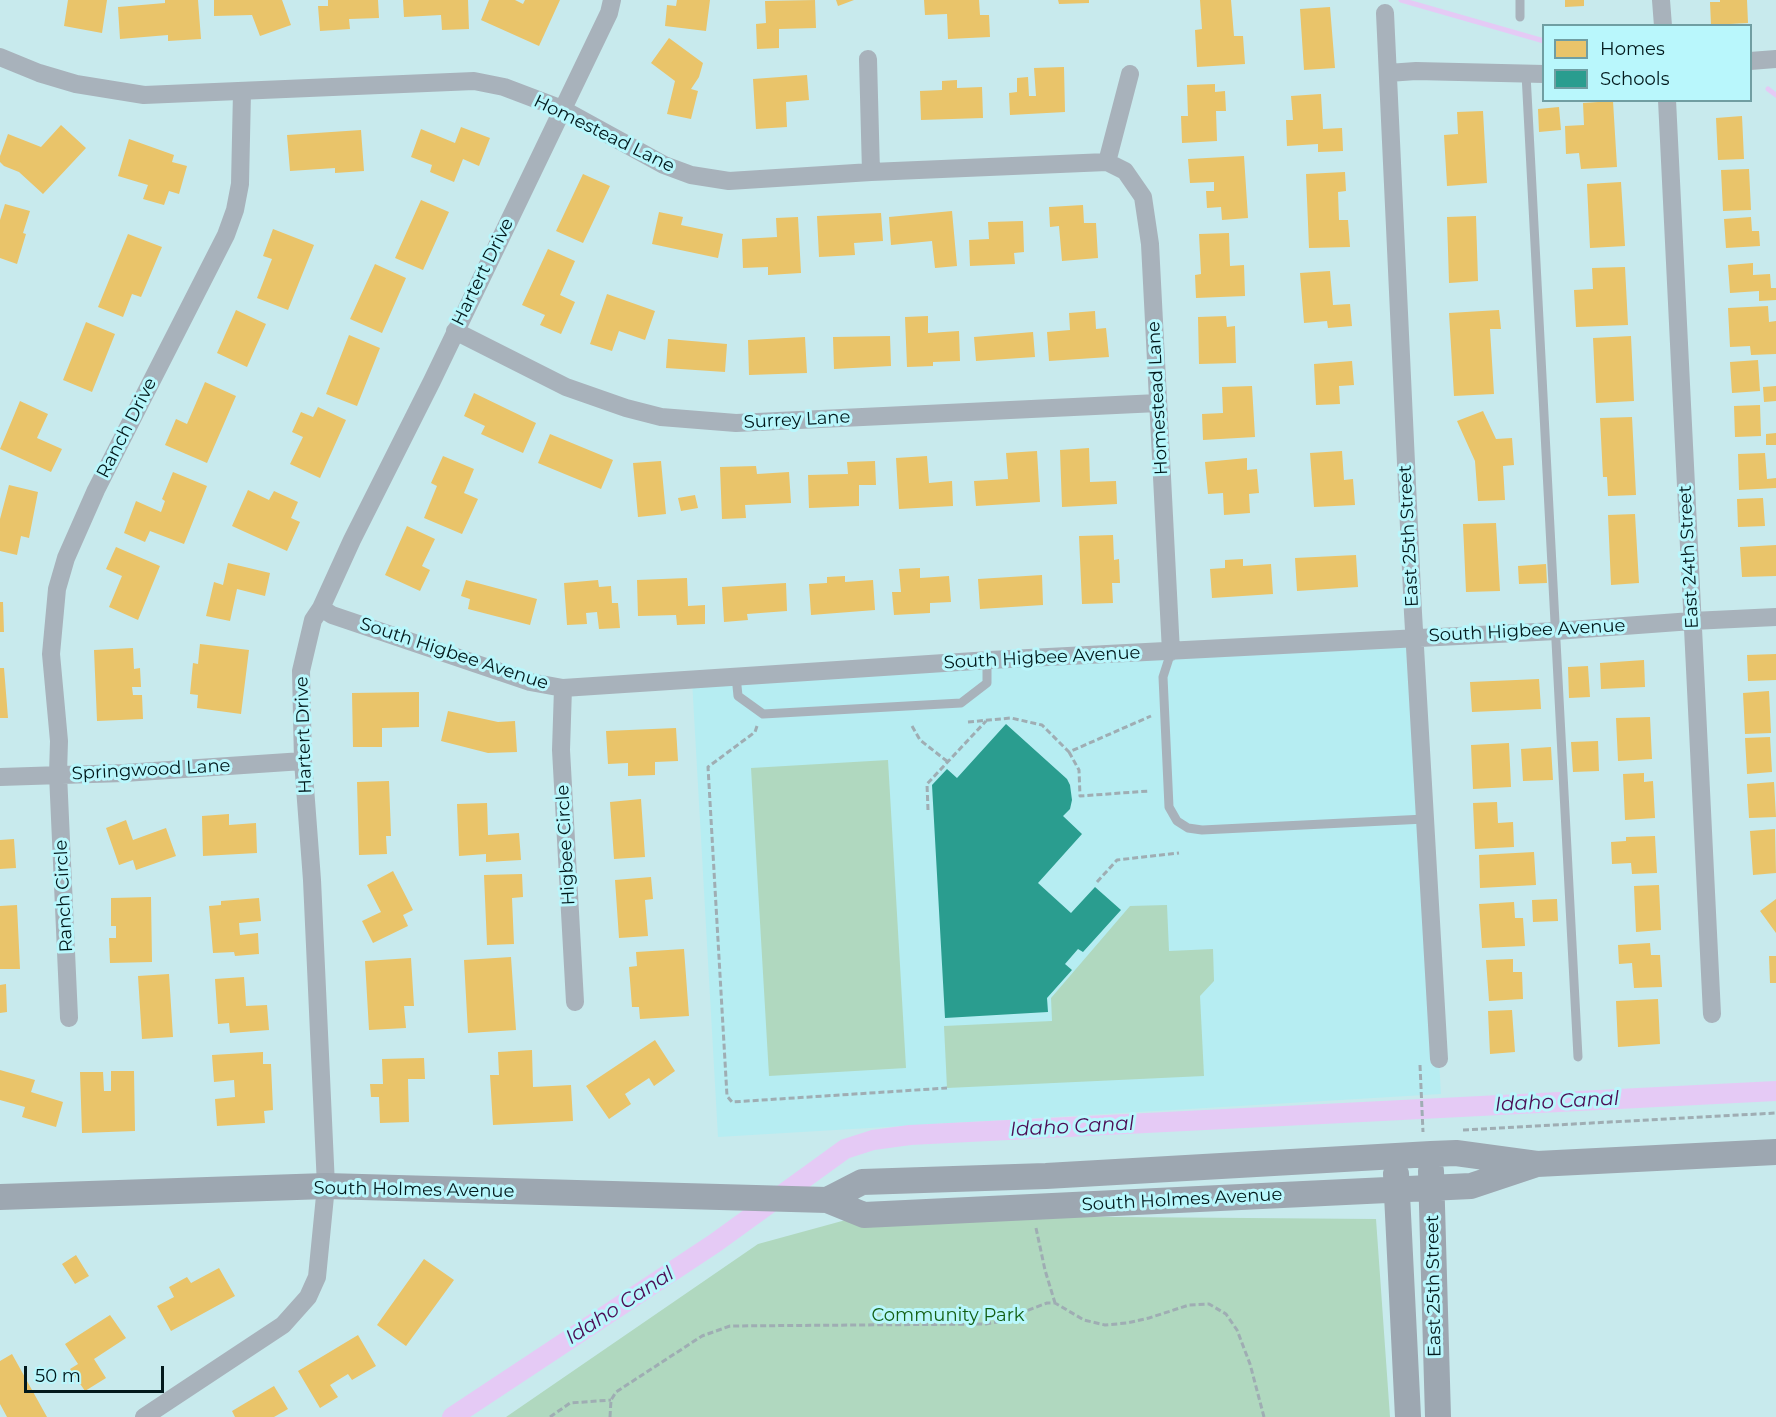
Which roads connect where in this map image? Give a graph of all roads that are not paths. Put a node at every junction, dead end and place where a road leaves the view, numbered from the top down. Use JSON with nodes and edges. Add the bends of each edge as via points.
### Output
{"nodes":[{"id":1,"x":612,"y":0,"type":"edge"},
{"id":2,"x":1520,"y":0,"type":"edge"},
{"id":3,"x":1661,"y":0,"type":"edge"},
{"id":4,"x":1385,"y":13,"type":"dead end"},
{"id":5,"x":1520,"y":17,"type":"dead end"},
{"id":6,"x":1662,"y":24,"type":"edge"},
{"id":7,"x":0,"y":57,"type":"edge"},
{"id":8,"x":868,"y":59,"type":"dead end"},
{"id":9,"x":1776,"y":59,"type":"edge"},
{"id":10,"x":1752,"y":61,"type":"edge"},
{"id":11,"x":1388,"y":73,"type":"junction"},
{"id":12,"x":1131,"y":74,"type":"dead end"},
{"id":13,"x":1535,"y":74,"type":"edge"},
{"id":14,"x":242,"y":92,"type":"junction"},
{"id":15,"x":1666,"y":102,"type":"edge"},
{"id":16,"x":562,"y":109,"type":"junction"},
{"id":17,"x":1107,"y":162,"type":"junction"},
{"id":18,"x":871,"y":172,"type":"junction"},
{"id":19,"x":455,"y":331,"type":"junction"},
{"id":20,"x":1158,"y":403,"type":"junction"},
{"id":21,"x":321,"y":608,"type":"junction"},
{"id":22,"x":1776,"y":617,"type":"edge"},
{"id":23,"x":1692,"y":621,"type":"junction"},
{"id":24,"x":1556,"y":631,"type":"junction"},
{"id":25,"x":1414,"y":638,"type":"junction"},
{"id":26,"x":1171,"y":652,"type":"junction"},
{"id":27,"x":987,"y":661,"type":"junction"},
{"id":28,"x":736,"y":676,"type":"junction"},
{"id":29,"x":564,"y":688,"type":"junction"},
{"id":30,"x":303,"y":760,"type":"junction"},
{"id":31,"x":58,"y":774,"type":"junction"},
{"id":32,"x":0,"y":777,"type":"edge"},
{"id":33,"x":1425,"y":819,"type":"junction"},
{"id":34,"x":575,"y":1002,"type":"dead end"},
{"id":35,"x":1712,"y":1014,"type":"dead end"},
{"id":36,"x":69,"y":1017,"type":"dead end"},
{"id":37,"x":1578,"y":1057,"type":"dead end"},
{"id":38,"x":1439,"y":1059,"type":"dead end"},
{"id":39,"x":1428,"y":1137,"type":"junction"},
{"id":40,"x":1776,"y":1152,"type":"edge"},
{"id":41,"x":1396,"y":1156,"type":"junction"},
{"id":42,"x":1537,"y":1164,"type":"junction"},
{"id":43,"x":326,"y":1186,"type":"junction"},
{"id":44,"x":1432,"y":1188,"type":"junction"},
{"id":45,"x":1397,"y":1190,"type":"junction"},
{"id":46,"x":0,"y":1197,"type":"edge"},
{"id":47,"x":827,"y":1200,"type":"junction"},
{"id":48,"x":144,"y":1417,"type":"edge"},
{"id":49,"x":1408,"y":1417,"type":"edge"},
{"id":50,"x":1438,"y":1417,"type":"edge"}],
"edges":[{"from":1,"to":16,"type":"street","name":"Hartert Drive"},
{"from":2,"to":5,"type":"lane"},
{"from":3,"to":6,"type":"street"},
{"from":4,"to":11,"type":"street","name":"East 25th Street"},
{"from":7,"to":14,"type":"street","name":"Homestead Lane","via":[[76,84],[144,95]]},
{"from":8,"to":18,"type":"street"},
{"from":9,"to":10,"type":"street"},
{"from":11,"to":13,"type":"street"},
{"from":11,"to":25,"type":"street","name":"East 25th Street"},
{"from":12,"to":17,"type":"street"},
{"from":13,"to":24,"type":"lane"},
{"from":14,"to":16,"type":"street","name":"Homestead Lane","via":[[474,81],[504,87]]},
{"from":14,"to":31,"type":"street","name":"Ranch Drive","via":[[240,184],[226,235],[96,490],[57,589],[51,654]]},
{"from":15,"to":23,"type":"street","name":"East 24th Street"},
{"from":16,"to":18,"type":"street","name":"Homestead Lane","via":[[664,165],[691,175],[729,182]]},
{"from":16,"to":19,"type":"street","name":"Hartert Drive"},
{"from":17,"to":18,"type":"street","name":"Homestead Lane"},
{"from":17,"to":20,"type":"street","name":"Homestead Lane","via":[[1125,171],[1143,197],[1150,244]]},
{"from":19,"to":20,"type":"street","name":"Surrey Lane","via":[[566,387],[661,417],[736,423]]},
{"from":19,"to":21,"type":"street","name":"Hartert Drive"},
{"from":20,"to":26,"type":"street","name":"Homestead Lane"},
{"from":21,"to":29,"type":"street","name":"South Higbee Avenue","via":[[530,682]]},
{"from":21,"to":30,"type":"street","name":"Hartert Drive","via":[[313,620],[301,671]]},
{"from":22,"to":23,"type":"street","name":"South Higbee Avenue"},
{"from":23,"to":24,"type":"street","name":"South Higbee Avenue"},
{"from":23,"to":35,"type":"street","name":"East 24th Street"},
{"from":24,"to":25,"type":"street","name":"South Higbee Avenue"},
{"from":24,"to":37,"type":"lane"},
{"from":25,"to":26,"type":"street","name":"South Higbee Avenue"},
{"from":25,"to":33,"type":"street","name":"East 25th Street"},
{"from":26,"to":27,"type":"street","name":"South Higbee Avenue"},
{"from":26,"to":33,"type":"lane","via":[[1163,677],[1169,807],[1182,825],[1202,830]]},
{"from":27,"to":28,"type":"street","name":"South Higbee Avenue"},
{"from":27,"to":28,"type":"lane","via":[[987,683],[961,703],[763,714],[738,696]]},
{"from":28,"to":29,"type":"street","name":"South Higbee Avenue"},
{"from":29,"to":34,"type":"street","name":"Higbee Circle","via":[[561,750]]},
{"from":30,"to":31,"type":"street","name":"Springwood Lane","via":[[124,774]]},
{"from":30,"to":43,"type":"street","name":"Hartert Drive"},
{"from":31,"to":32,"type":"street","name":"Springwood Lane"},
{"from":31,"to":36,"type":"street","name":"Ranch Circle"},
{"from":33,"to":38,"type":"street","name":"East 25th Street"},
{"from":39,"to":41,"type":"main road","name":"South Holmes Avenue"},
{"from":39,"to":42,"type":"main road","name":"South Holmes Avenue","via":[[1456,1153]]},
{"from":39,"to":44,"type":"main road","name":"East 25th Street"},
{"from":40,"to":42,"type":"main road","name":"South Holmes Avenue"},
{"from":41,"to":45,"type":"main road","name":"East 25th Street"},
{"from":41,"to":47,"type":"main road","name":"South Holmes Avenue","via":[[862,1182]]},
{"from":42,"to":44,"type":"main road","name":"South Holmes Avenue","via":[[1471,1186]]},
{"from":43,"to":46,"type":"main road","name":"South Holmes Avenue"},
{"from":43,"to":47,"type":"main road","name":"South Holmes Avenue"},
{"from":43,"to":48,"type":"street","name":"Hartert Drive","via":[[317,1277],[308,1296],[283,1325]]},
{"from":44,"to":45,"type":"main road","name":"South Holmes Avenue"},
{"from":44,"to":50,"type":"main road","name":"East 25th Street"},
{"from":45,"to":47,"type":"main road","name":"South Holmes Avenue","via":[[864,1215]]},
{"from":45,"to":49,"type":"main road","name":"East 25th Street"}]}
